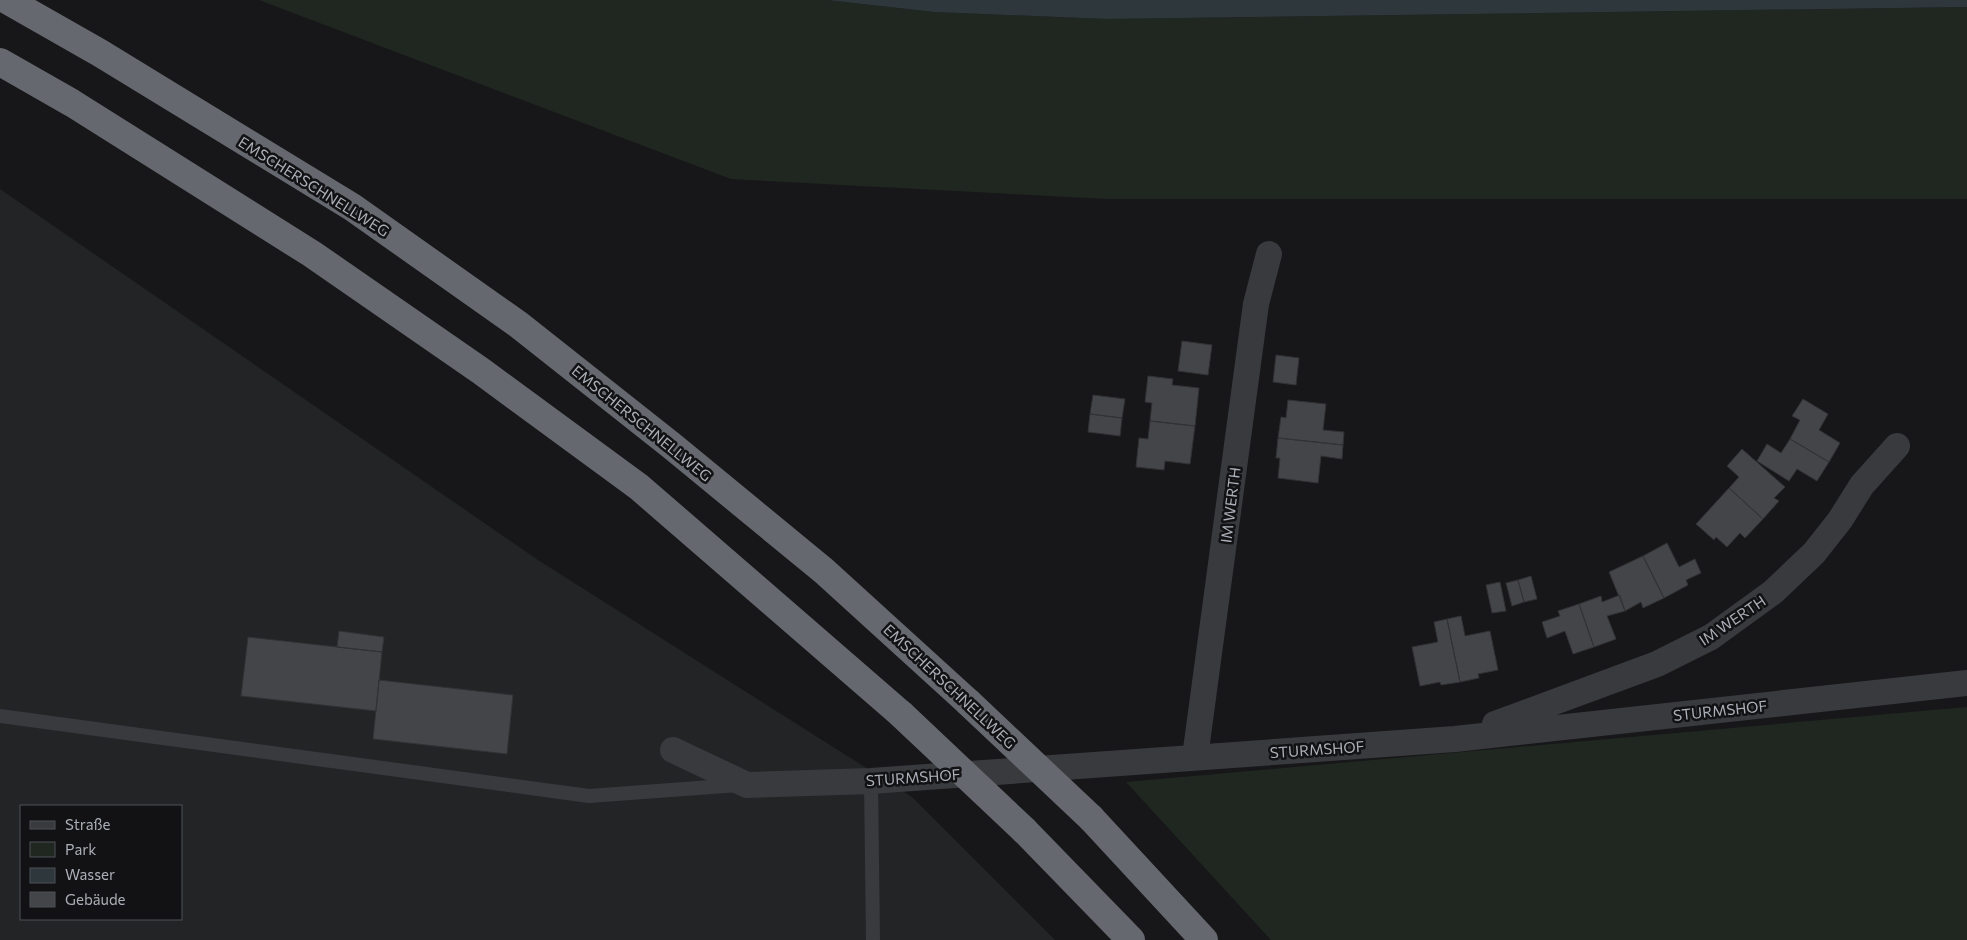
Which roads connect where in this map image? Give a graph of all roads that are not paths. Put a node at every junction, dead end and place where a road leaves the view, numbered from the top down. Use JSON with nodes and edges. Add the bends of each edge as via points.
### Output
{"nodes":[{"id":1,"x":7,"y":0,"type":"edge"},
{"id":2,"x":0,"y":62,"type":"edge"},
{"id":3,"x":1269,"y":254,"type":"dead end"},
{"id":4,"x":1897,"y":446,"type":"dead end"},
{"id":5,"x":1967,"y":683,"type":"edge"},
{"id":6,"x":0,"y":716,"type":"edge"},
{"id":7,"x":1455,"y":739,"type":"junction"},
{"id":8,"x":673,"y":750,"type":"dead end"},
{"id":9,"x":1196,"y":757,"type":"junction"},
{"id":10,"x":871,"y":781,"type":"junction"},
{"id":11,"x":747,"y":785,"type":"junction"},
{"id":12,"x":873,"y":940,"type":"edge"},
{"id":13,"x":1131,"y":940,"type":"edge"},
{"id":14,"x":1204,"y":940,"type":"edge"}],
"edges":[{"from":1,"to":14,"type":"highway","name":"EMSCHERSCHNELLWEG","bridge":true,"via":[[352,207],[519,325],[824,571],[1091,818]]},
{"from":2,"to":13,"type":"highway","bridge":true,"via":[[72,103],[312,254],[481,371],[639,487],[900,714],[1024,830]]},
{"from":3,"to":9,"type":"street","name":"IM WERTH","via":[[1256,304]]},
{"from":4,"to":7,"type":"street","name":"IM WERTH","via":[[1862,485],[1814,553],[1773,592],[1711,637],[1657,664]]},
{"from":5,"to":7,"type":"street","name":"STURMSHOF"},
{"from":6,"to":11,"type":"lane","via":[[589,796]]},
{"from":7,"to":9,"type":"street","name":"STURMSHOF"},
{"from":8,"to":11,"type":"street","name":"STURMSHOF"},
{"from":9,"to":10,"type":"street","name":"STURMSHOF"},
{"from":10,"to":11,"type":"street","name":"STURMSHOF"},
{"from":10,"to":12,"type":"lane"}]}
